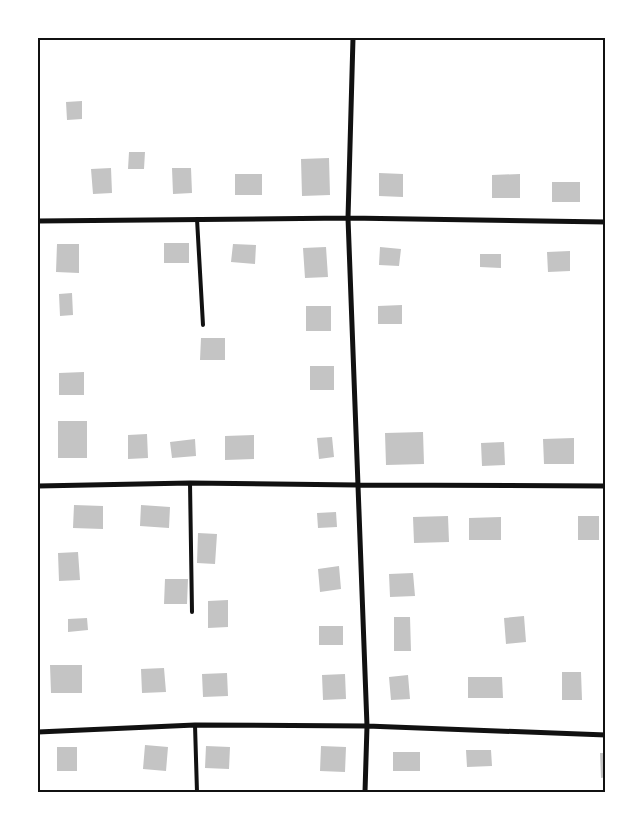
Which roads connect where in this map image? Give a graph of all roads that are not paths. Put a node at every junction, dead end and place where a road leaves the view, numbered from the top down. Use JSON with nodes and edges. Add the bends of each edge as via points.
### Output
{"nodes":[{"id":1,"x":353,"y":38,"type":"edge"},
{"id":2,"x":348,"y":218,"type":"junction"},
{"id":3,"x":197,"y":219,"type":"junction"},
{"id":4,"x":38,"y":220,"type":"edge"},
{"id":5,"x":606,"y":222,"type":"edge"},
{"id":6,"x":203,"y":325,"type":"dead end"},
{"id":7,"x":190,"y":483,"type":"junction"},
{"id":8,"x":357,"y":485,"type":"junction"},
{"id":9,"x":38,"y":486,"type":"edge"},
{"id":10,"x":606,"y":486,"type":"edge"},
{"id":11,"x":192,"y":612,"type":"dead end"},
{"id":12,"x":195,"y":725,"type":"junction"},
{"id":13,"x":367,"y":726,"type":"junction"},
{"id":14,"x":38,"y":732,"type":"edge"},
{"id":15,"x":606,"y":735,"type":"edge"},
{"id":16,"x":197,"y":792,"type":"edge"},
{"id":17,"x":365,"y":792,"type":"edge"}],
"edges":[{"from":1,"to":2,"type":"street"},
{"from":2,"to":3,"type":"street"},
{"from":2,"to":5,"type":"street"},
{"from":2,"to":8,"type":"street"},
{"from":3,"to":4,"type":"street"},
{"from":3,"to":6,"type":"lane"},
{"from":7,"to":8,"type":"street"},
{"from":7,"to":9,"type":"street"},
{"from":7,"to":11,"type":"lane"},
{"from":8,"to":10,"type":"street"},
{"from":8,"to":13,"type":"street"},
{"from":12,"to":13,"type":"street"},
{"from":12,"to":14,"type":"street"},
{"from":12,"to":16,"type":"lane"},
{"from":13,"to":15,"type":"street"},
{"from":13,"to":17,"type":"street"}]}
